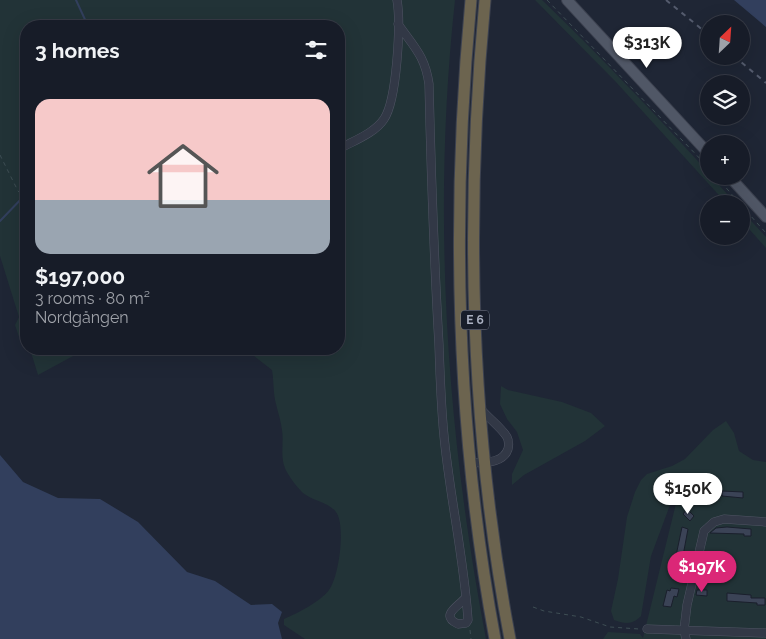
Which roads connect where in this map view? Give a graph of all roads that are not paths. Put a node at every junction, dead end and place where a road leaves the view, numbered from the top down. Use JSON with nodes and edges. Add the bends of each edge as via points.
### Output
{"nodes":[{"id":1,"x":397,"y":0,"type":"edge"},
{"id":2,"x":471,"y":0,"type":"edge"},
{"id":3,"x":485,"y":0,"type":"edge"},
{"id":4,"x":567,"y":0,"type":"edge"},
{"id":5,"x":398,"y":24,"type":"junction"},
{"id":6,"x":700,"y":144,"type":"edge"},
{"id":7,"x":345,"y":146,"type":"edge"},
{"id":8,"x":737,"y":185,"type":"edge"},
{"id":9,"x":766,"y":217,"type":"edge"},
{"id":10,"x":480,"y":407,"type":"junction"},
{"id":11,"x":485,"y":462,"type":"junction"},
{"id":12,"x":470,"y":463,"type":"junction"},
{"id":13,"x":766,"y":522,"type":"edge"},
{"id":14,"x":466,"y":597,"type":"dead end"},
{"id":15,"x":647,"y":629,"type":"road end"},
{"id":16,"x":684,"y":630,"type":"junction"},
{"id":17,"x":766,"y":633,"type":"edge"},
{"id":18,"x":495,"y":639,"type":"edge"},
{"id":19,"x":510,"y":639,"type":"edge"},
{"id":20,"x":686,"y":639,"type":"edge"}],
"edges":[{"from":1,"to":5,"type":"street"},
{"from":2,"to":12,"type":"highway","number":"E 6","via":[[463,80],[459,176],[462,361]]},
{"from":3,"to":10,"type":"highway","number":"E 6","via":[[474,177],[473,265]]},
{"from":4,"to":6,"type":"main road"},
{"from":5,"to":7,"type":"street","via":[[394,90],[385,119]]},
{"from":5,"to":14,"type":"street","via":[[418,49],[429,84],[433,245],[444,434]]},
{"from":8,"to":9,"type":"main road"},
{"from":10,"to":11,"type":"highway","number":"E 6"},
{"from":10,"to":11,"type":"street","via":[[509,443],[503,458]]},
{"from":11,"to":12,"type":"street"},
{"from":11,"to":19,"type":"highway","number":"E 6"},
{"from":12,"to":18,"type":"highway","number":"E 6"},
{"from":13,"to":16,"type":"street","via":[[724,519],[714,522],[704,531]]},
{"from":15,"to":16,"type":"street"},
{"from":16,"to":17,"type":"street"},
{"from":16,"to":20,"type":"street"}]}
